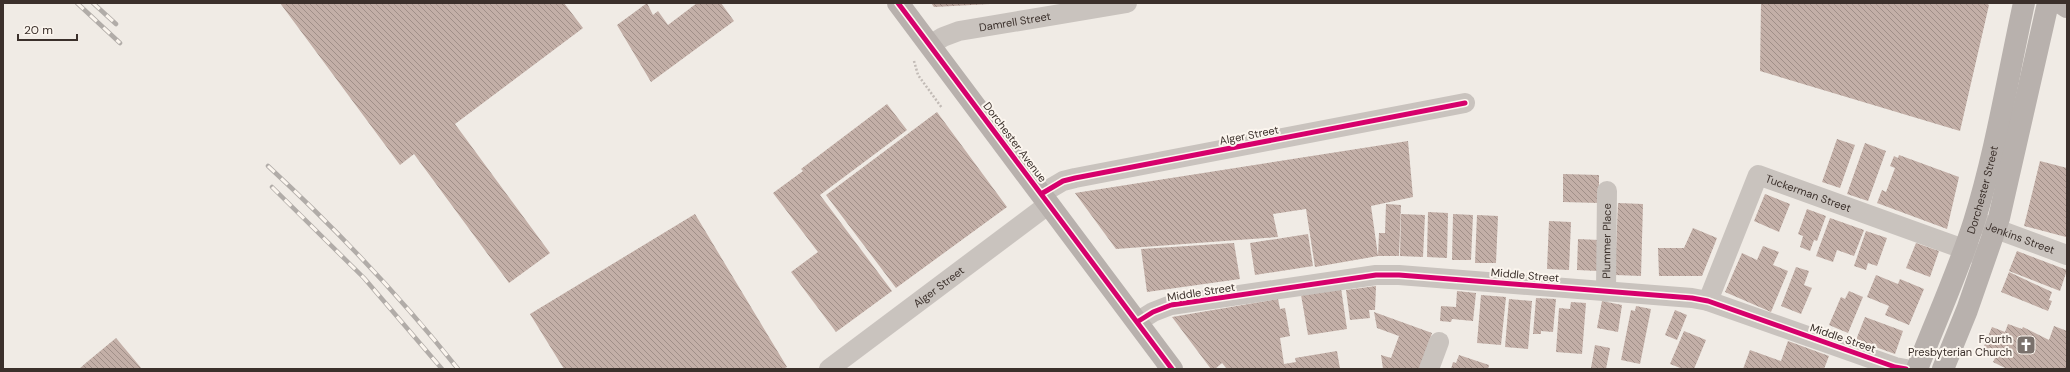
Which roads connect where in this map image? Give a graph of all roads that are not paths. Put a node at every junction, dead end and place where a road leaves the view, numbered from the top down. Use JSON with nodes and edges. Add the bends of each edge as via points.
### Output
{"nodes":[{"id":1,"x":898,"y":3,"type":"edge"},
{"id":2,"x":1127,"y":3,"type":"edge"},
{"id":3,"x":2024,"y":3,"type":"edge"},
{"id":4,"x":2048,"y":3,"type":"edge"},
{"id":5,"x":2061,"y":3,"type":"edge"},
{"id":6,"x":2067,"y":7,"type":"edge"},
{"id":7,"x":922,"y":51,"type":"junction"},
{"id":8,"x":1464,"y":103,"type":"dead end"},
{"id":9,"x":2001,"y":109,"type":"junction"},
{"id":10,"x":2023,"y":113,"type":"junction"},
{"id":11,"x":1607,"y":191,"type":"dead end"},
{"id":12,"x":1045,"y":199,"type":"junction"},
{"id":13,"x":1974,"y":221,"type":"junction"},
{"id":14,"x":1996,"y":229,"type":"junction"},
{"id":15,"x":1965,"y":249,"type":"junction"},
{"id":16,"x":2067,"y":256,"type":"edge"},
{"id":17,"x":1986,"y":257,"type":"junction"},
{"id":18,"x":1606,"y":292,"type":"junction"},
{"id":19,"x":1708,"y":302,"type":"junction"},
{"id":20,"x":1137,"y":322,"type":"junction"},
{"id":21,"x":1439,"y":342,"type":"dead end"},
{"id":22,"x":829,"y":369,"type":"edge"},
{"id":23,"x":1172,"y":369,"type":"edge"},
{"id":24,"x":1429,"y":369,"type":"edge"},
{"id":25,"x":1906,"y":369,"type":"edge"},
{"id":26,"x":1917,"y":369,"type":"edge"},
{"id":27,"x":1943,"y":369,"type":"edge"}],
"edges":[{"from":1,"to":7,"type":"main road","name":"Dorchester Avenue"},
{"from":2,"to":7,"type":"street","name":"Damrell Street","via":[[959,30]]},
{"from":3,"to":9,"type":"main road","name":"Dorchester Street"},
{"from":4,"to":10,"type":"main road","name":"Dorchester Street"},
{"from":5,"to":6,"type":"main road"},
{"from":7,"to":12,"type":"main road","name":"Dorchester Avenue"},
{"from":8,"to":12,"type":"street","name":"Alger Street","via":[[1075,178],[1063,181]]},
{"from":9,"to":10,"type":"main road"},
{"from":9,"to":13,"type":"main road","name":"Dorchester Street"},
{"from":10,"to":14,"type":"main road","name":"Dorchester Street"},
{"from":11,"to":18,"type":"street","name":"Plummer Place"},
{"from":12,"to":20,"type":"main road","name":"Dorchester Avenue"},
{"from":12,"to":22,"type":"street","name":"Alger Street"},
{"from":13,"to":14,"type":"street","name":"Jenkins Street"},
{"from":13,"to":15,"type":"main road","name":"Dorchester Street"},
{"from":14,"to":16,"type":"street","name":"Jenkins Street"},
{"from":14,"to":17,"type":"main road","name":"Dorchester Street"},
{"from":15,"to":17,"type":"street","name":"Tuckerman Street"},
{"from":15,"to":19,"type":"street","name":"Tuckerman Street","via":[[1758,175]]},
{"from":15,"to":26,"type":"main road","name":"Dorchester Street"},
{"from":17,"to":27,"type":"main road","name":"Dorchester Street"},
{"from":18,"to":19,"type":"street","name":"Middle Street","via":[[1692,298]]},
{"from":18,"to":20,"type":"street","name":"Middle Street","via":[[1388,274],[1171,306],[1153,312]]},
{"from":19,"to":25,"type":"street","name":"Middle Street"},
{"from":20,"to":23,"type":"main road","name":"Dorchester Avenue"},
{"from":21,"to":24,"type":"street"}]}
